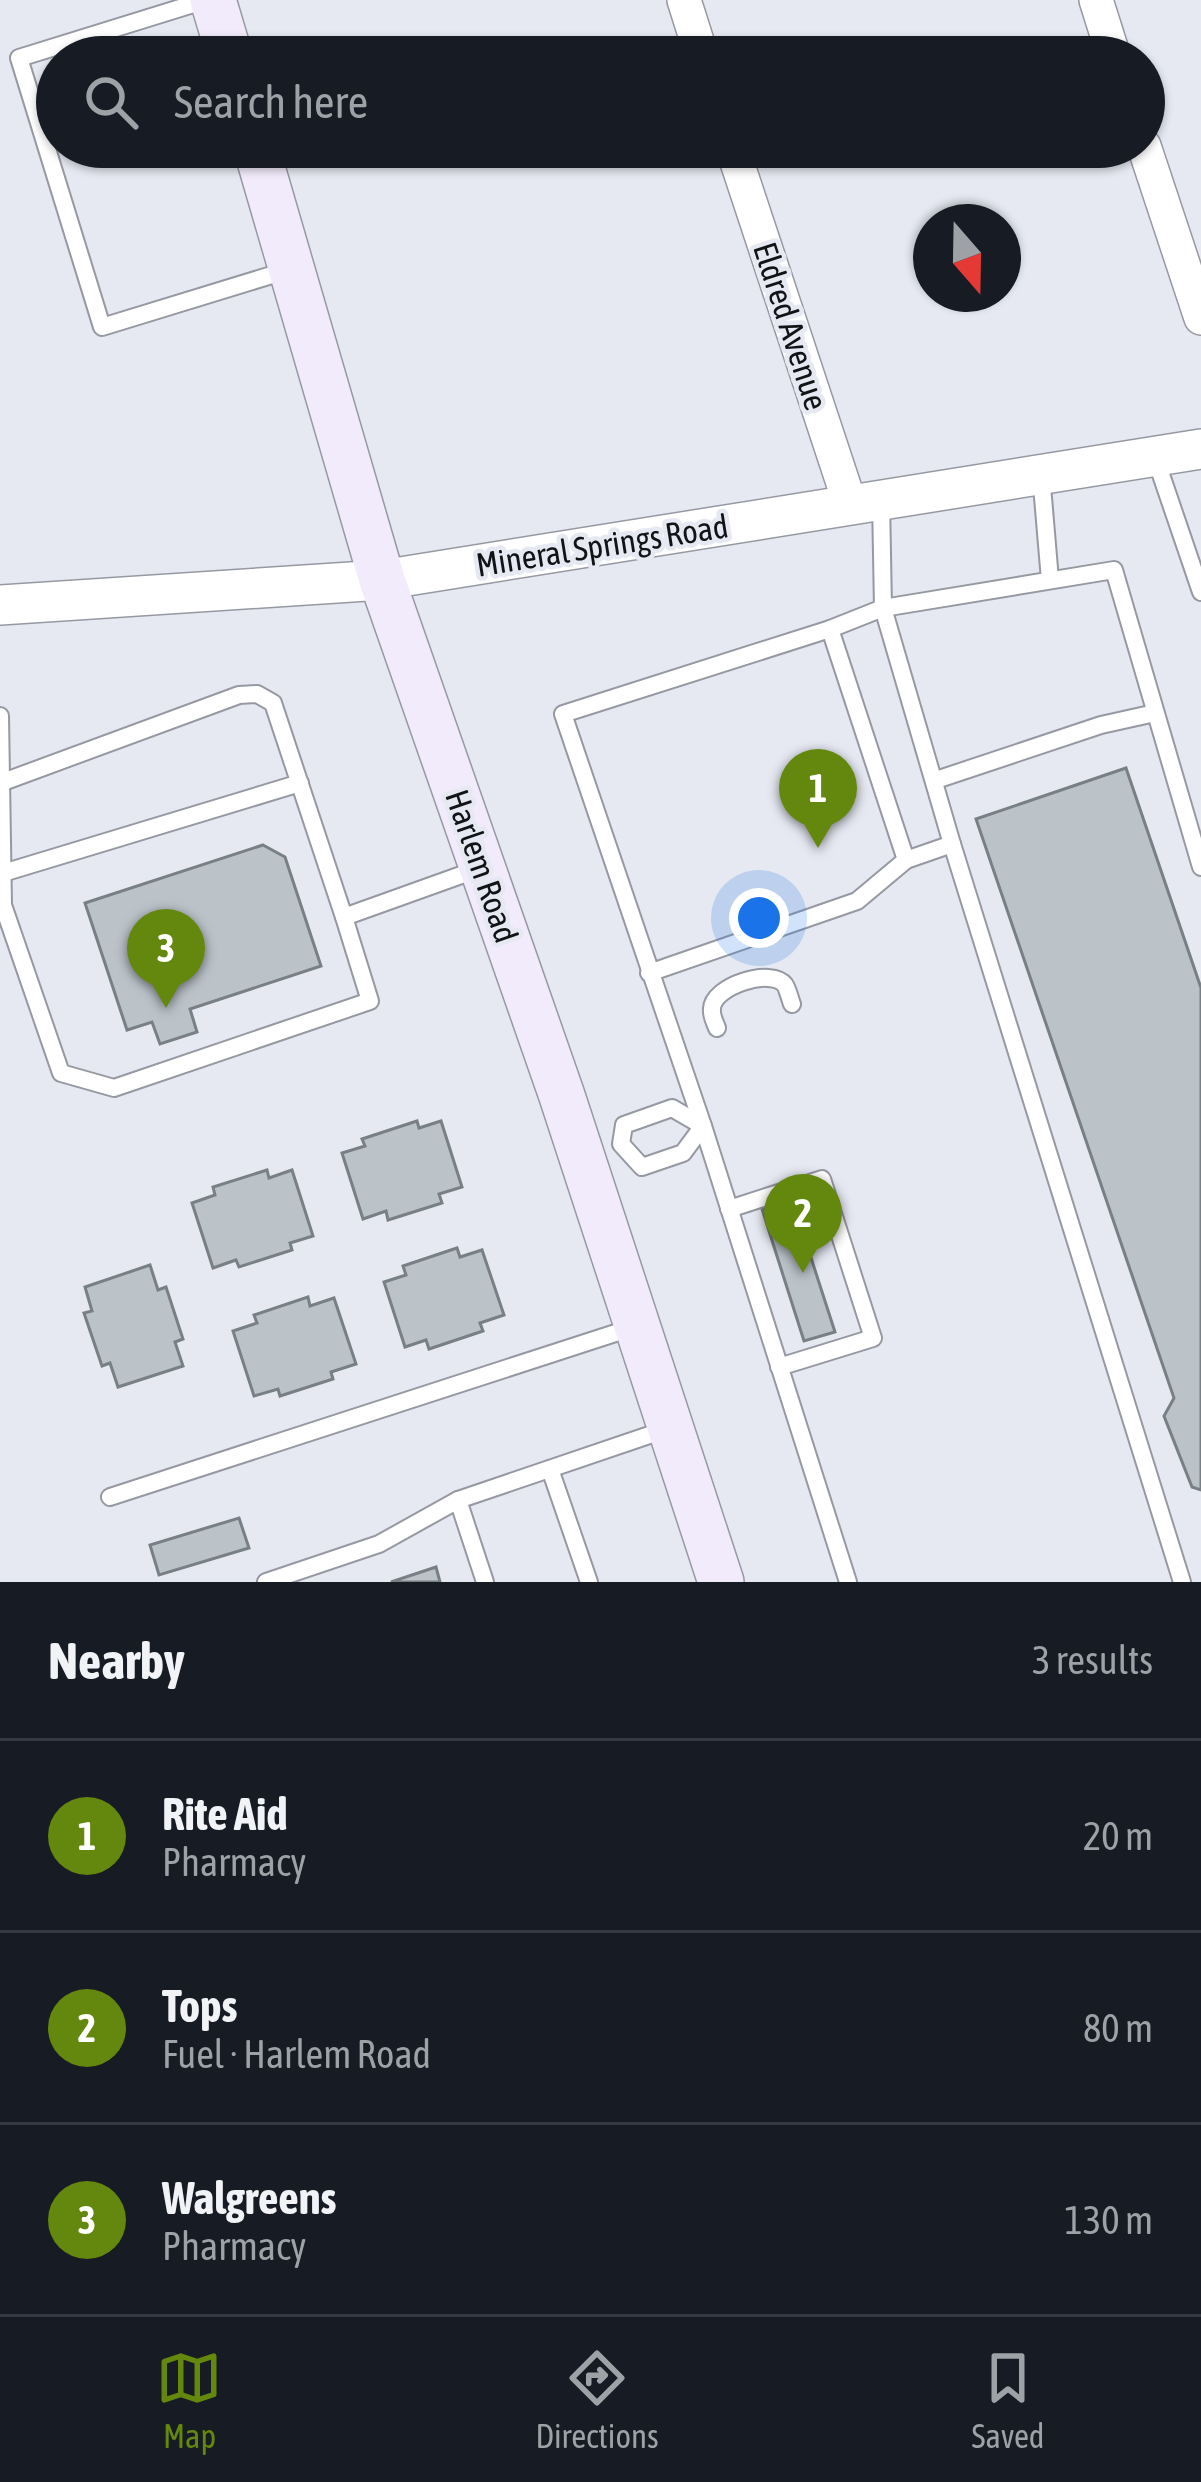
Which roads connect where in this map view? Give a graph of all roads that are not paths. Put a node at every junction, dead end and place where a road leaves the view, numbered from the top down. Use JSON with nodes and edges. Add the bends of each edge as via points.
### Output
{"nodes":[{"id":1,"x":209,"y":0,"type":"edge"},
{"id":2,"x":684,"y":0,"type":"edge"},
{"id":3,"x":1096,"y":0,"type":"edge"},
{"id":4,"x":92,"y":36,"type":"edge"},
{"id":5,"x":222,"y":36,"type":"edge"},
{"id":6,"x":695,"y":36,"type":"edge"},
{"id":7,"x":1107,"y":36,"type":"edge"},
{"id":8,"x":36,"y":53,"type":"edge"},
{"id":9,"x":36,"y":110,"type":"edge"},
{"id":10,"x":54,"y":168,"type":"edge"},
{"id":11,"x":262,"y":168,"type":"edge"},
{"id":12,"x":740,"y":168,"type":"edge"},
{"id":13,"x":1151,"y":168,"type":"edge"},
{"id":14,"x":292,"y":269,"type":"junction"},
{"id":15,"x":1201,"y":318,"type":"edge"},
{"id":16,"x":1201,"y":449,"type":"edge"},
{"id":17,"x":1155,"y":456,"type":"junction"},
{"id":18,"x":1041,"y":474,"type":"junction"},
{"id":19,"x":865,"y":502,"type":"junction"},
{"id":20,"x":382,"y":580,"type":"junction"},
{"id":21,"x":1050,"y":580,"type":"junction"},
{"id":22,"x":1201,"y":592,"type":"edge"},
{"id":23,"x":0,"y":605,"type":"edge"},
{"id":24,"x":883,"y":608,"type":"junction"},
{"id":25,"x":0,"y":618,"type":"edge"},
{"id":26,"x":830,"y":629,"type":"junction"},
{"id":27,"x":1155,"y":713,"type":"junction"},
{"id":28,"x":0,"y":716,"type":"edge"},
{"id":29,"x":935,"y":780,"type":"junction"},
{"id":30,"x":3,"y":782,"type":"edge"},
{"id":31,"x":300,"y":783,"type":"junction"},
{"id":32,"x":952,"y":844,"type":"junction"},
{"id":33,"x":906,"y":860,"type":"junction"},
{"id":34,"x":1201,"y":867,"type":"edge"},
{"id":35,"x":482,"y":868,"type":"junction"},
{"id":36,"x":3,"y":873,"type":"edge"},
{"id":37,"x":344,"y":917,"type":"junction"},
{"id":38,"x":649,"y":973,"type":"junction"},
{"id":39,"x":792,"y":1004,"type":"dead end"},
{"id":40,"x":717,"y":1028,"type":"dead end"},
{"id":41,"x":703,"y":1126,"type":"junction"},
{"id":42,"x":602,"y":1151,"type":"junction"},
{"id":43,"x":729,"y":1209,"type":"junction"},
{"id":44,"x":637,"y":1326,"type":"junction"},
{"id":45,"x":779,"y":1367,"type":"junction"},
{"id":46,"x":670,"y":1428,"type":"junction"},
{"id":47,"x":550,"y":1469,"type":"junction"},
{"id":48,"x":110,"y":1497,"type":"dead end"},
{"id":49,"x":458,"y":1500,"type":"junction"},
{"id":50,"x":266,"y":1582,"type":"edge"},
{"id":51,"x":485,"y":1582,"type":"edge"},
{"id":52,"x":589,"y":1582,"type":"edge"},
{"id":53,"x":721,"y":1582,"type":"edge"},
{"id":54,"x":848,"y":1582,"type":"edge"},
{"id":55,"x":1182,"y":1582,"type":"edge"}],
"edges":[{"from":1,"to":4,"type":"lane"},
{"from":1,"to":5,"type":"main road"},
{"from":2,"to":6,"type":"street"},
{"from":3,"to":7,"type":"street"},
{"from":8,"to":9,"type":"lane","via":[[20,58]]},
{"from":10,"to":14,"type":"lane","via":[[102,327]]},
{"from":11,"to":14,"type":"main road","name":"Harlem Road"},
{"from":12,"to":19,"type":"street","name":"Eldred Avenue"},
{"from":13,"to":15,"type":"street"},
{"from":14,"to":20,"type":"main road","name":"Harlem Road"},
{"from":16,"to":17,"type":"street","name":"Mineral Springs Road"},
{"from":17,"to":18,"type":"street","name":"Mineral Springs Road"},
{"from":17,"to":22,"type":"lane"},
{"from":18,"to":19,"type":"street","name":"Mineral Springs Road"},
{"from":18,"to":21,"type":"lane"},
{"from":19,"to":20,"type":"street","name":"Mineral Springs Road"},
{"from":19,"to":24,"type":"lane"},
{"from":20,"to":23,"type":"street","name":"Mineral Springs Road"},
{"from":20,"to":35,"type":"main road","name":"Harlem Road"},
{"from":21,"to":24,"type":"lane"},
{"from":21,"to":27,"type":"lane","via":[[1114,570]]},
{"from":23,"to":25,"type":"lane"},
{"from":24,"to":26,"type":"lane"},
{"from":24,"to":29,"type":"lane"},
{"from":26,"to":33,"type":"lane"},
{"from":26,"to":38,"type":"lane","via":[[563,714]]},
{"from":27,"to":29,"type":"lane"},
{"from":27,"to":34,"type":"lane"},
{"from":28,"to":30,"type":"lane"},
{"from":29,"to":32,"type":"lane"},
{"from":30,"to":31,"type":"lane","via":[[257,694],[273,703]]},
{"from":30,"to":36,"type":"lane"},
{"from":31,"to":36,"type":"lane"},
{"from":31,"to":37,"type":"lane"},
{"from":32,"to":33,"type":"lane"},
{"from":32,"to":55,"type":"lane"},
{"from":33,"to":38,"type":"lane","via":[[857,902]]},
{"from":35,"to":37,"type":"lane"},
{"from":35,"to":42,"type":"main road","name":"Harlem Road"},
{"from":36,"to":37,"type":"lane","via":[[3,905],[61,1073],[114,1088],[370,1001]]},
{"from":38,"to":41,"type":"lane"},
{"from":39,"to":40,"type":"lane","via":[[780,980],[765,977],[716,999]]},
{"from":41,"to":42,"type":"lane","via":[[683,1154],[642,1167]]},
{"from":41,"to":42,"type":"lane","via":[[672,1108],[624,1124]]},
{"from":41,"to":43,"type":"lane"},
{"from":42,"to":44,"type":"main road","name":"Harlem Road"},
{"from":43,"to":45,"type":"lane"},
{"from":43,"to":45,"type":"lane","via":[[822,1179],[873,1338]]},
{"from":44,"to":46,"type":"main road","name":"Harlem Road"},
{"from":44,"to":48,"type":"lane"},
{"from":45,"to":54,"type":"lane"},
{"from":46,"to":47,"type":"lane"},
{"from":46,"to":53,"type":"main road","name":"Harlem Road"},
{"from":47,"to":49,"type":"lane"},
{"from":47,"to":52,"type":"lane"},
{"from":49,"to":50,"type":"lane","via":[[379,1544]]},
{"from":49,"to":51,"type":"lane"}]}
